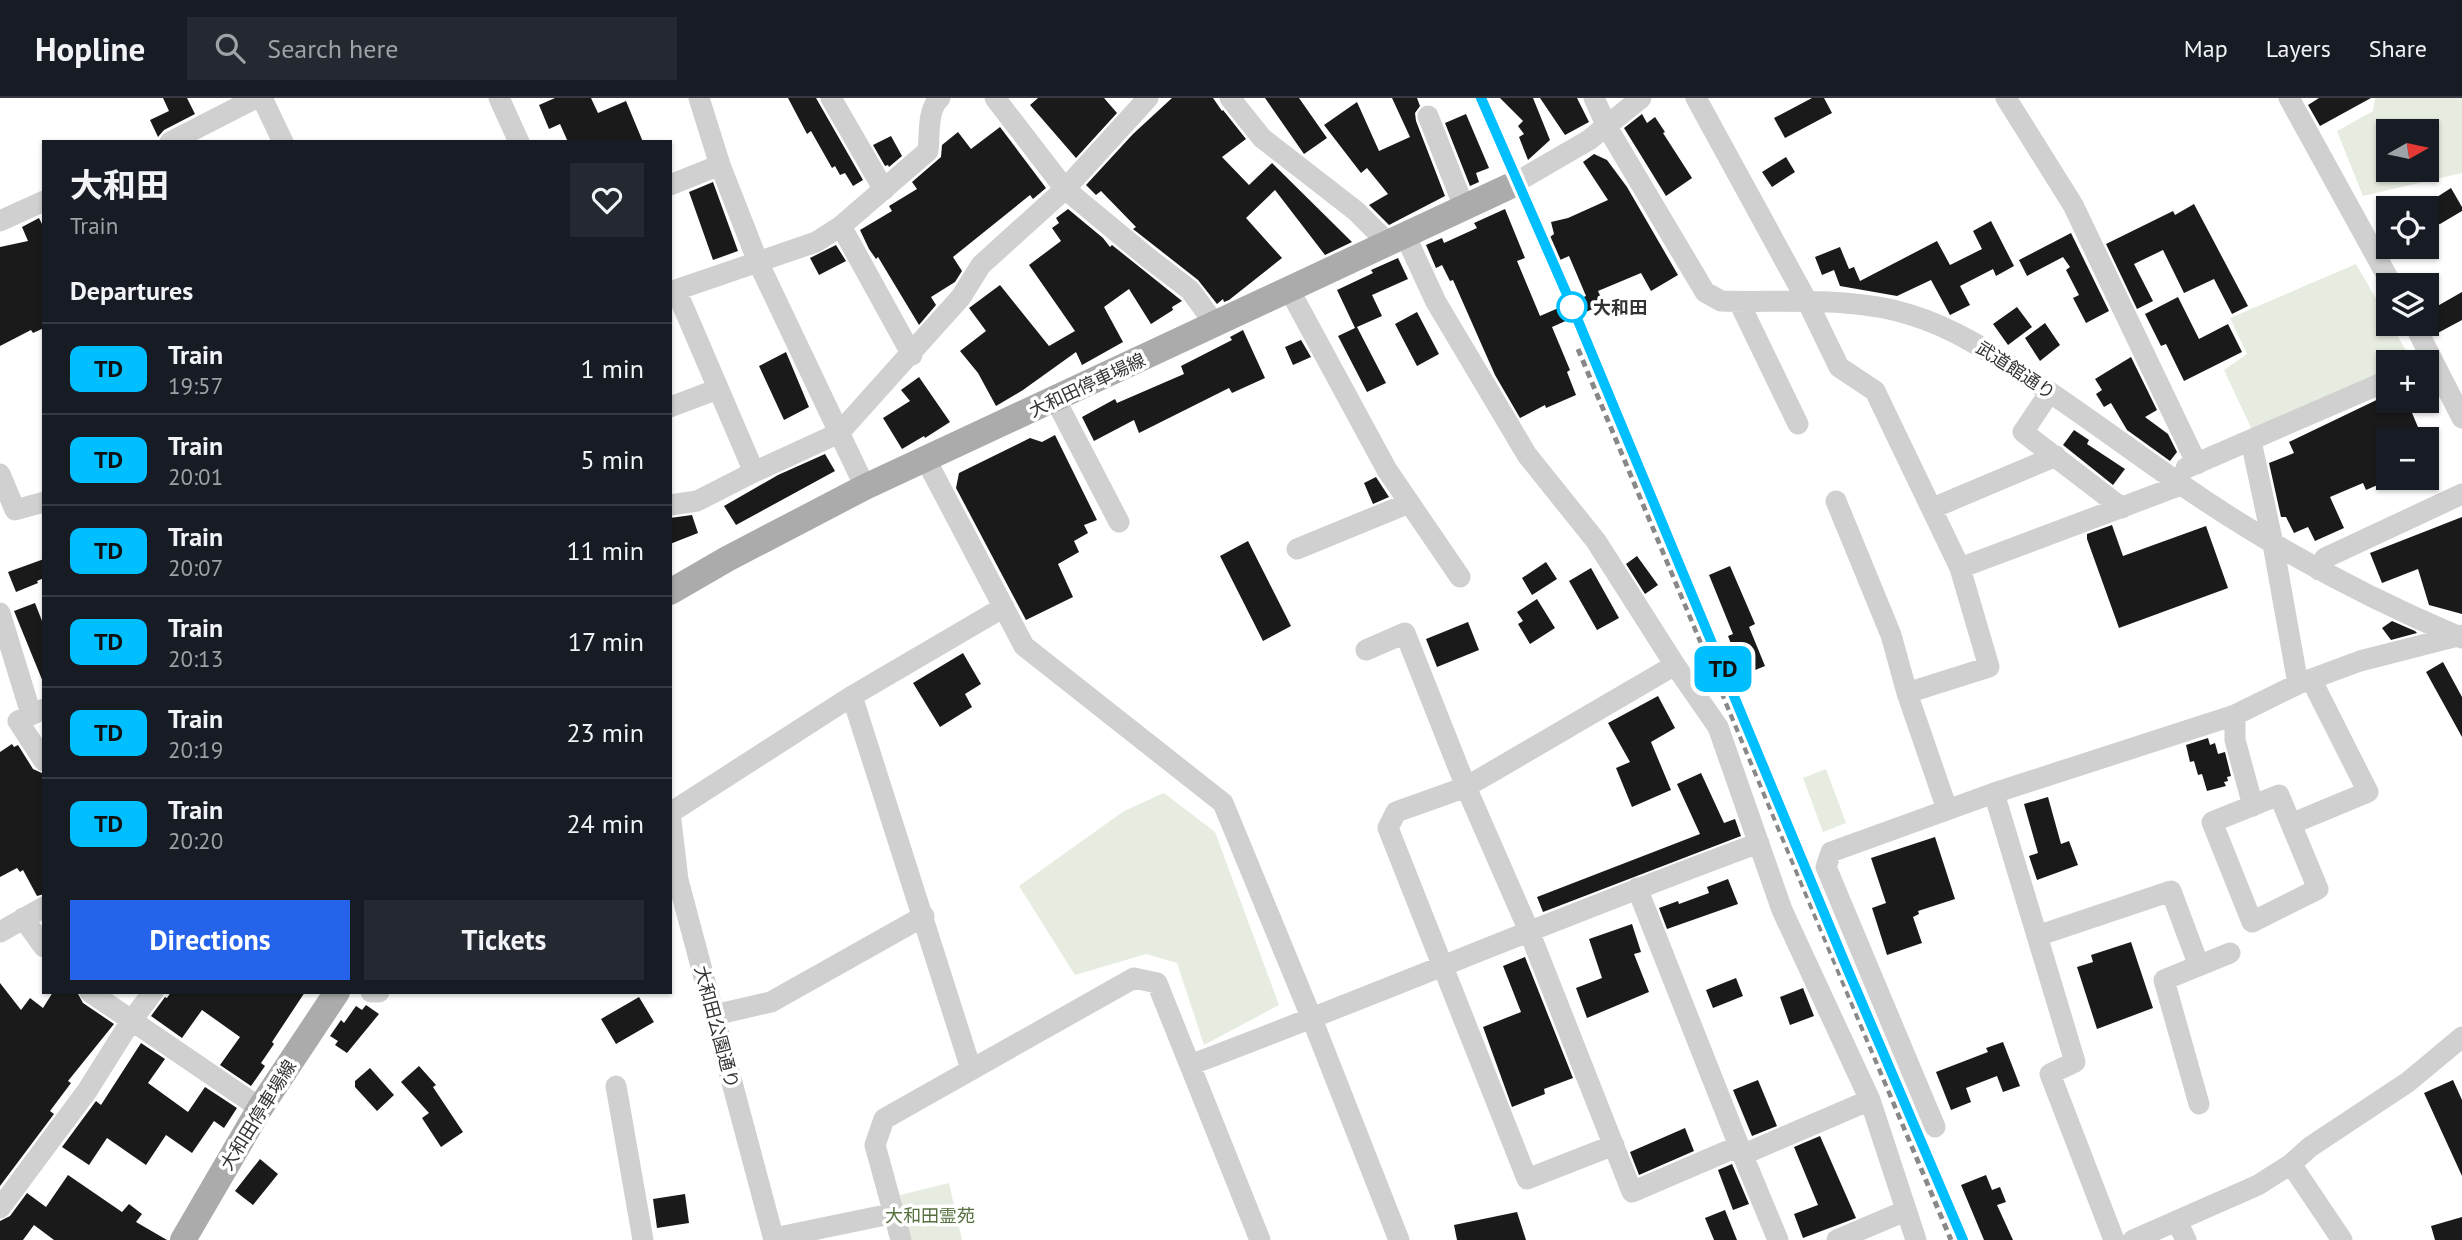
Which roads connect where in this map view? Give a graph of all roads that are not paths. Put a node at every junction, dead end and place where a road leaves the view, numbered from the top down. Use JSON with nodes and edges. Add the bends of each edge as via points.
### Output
{"nodes":[{"id":1,"x":256,"y":98,"type":"edge"},
{"id":2,"x":262,"y":98,"type":"edge"},
{"id":3,"x":699,"y":98,"type":"edge"},
{"id":4,"x":831,"y":98,"type":"edge"},
{"id":5,"x":940,"y":98,"type":"edge"},
{"id":6,"x":995,"y":98,"type":"edge"},
{"id":7,"x":1148,"y":98,"type":"edge"},
{"id":8,"x":1230,"y":98,"type":"edge"},
{"id":9,"x":1594,"y":98,"type":"edge"},
{"id":10,"x":1641,"y":98,"type":"edge"},
{"id":11,"x":1696,"y":98,"type":"edge"},
{"id":12,"x":2006,"y":98,"type":"edge"},
{"id":13,"x":2289,"y":98,"type":"edge"},
{"id":14,"x":507,"y":101,"type":"edge"},
{"id":15,"x":1428,"y":116,"type":"dead end"},
{"id":16,"x":1606,"y":127,"type":"junction"},
{"id":17,"x":202,"y":135,"type":"edge"},
{"id":18,"x":179,"y":140,"type":"edge"},
{"id":19,"x":282,"y":140,"type":"edge"},
{"id":20,"x":518,"y":140,"type":"edge"},
{"id":21,"x":720,"y":165,"type":"junction"},
{"id":22,"x":672,"y":184,"type":"edge"},
{"id":23,"x":1508,"y":187,"type":"joint"},
{"id":24,"x":1065,"y":189,"type":"junction"},
{"id":25,"x":884,"y":190,"type":"junction"},
{"id":26,"x":42,"y":202,"type":"edge"},
{"id":27,"x":1464,"y":207,"type":"junction"},
{"id":28,"x":0,"y":221,"type":"edge"},
{"id":29,"x":841,"y":226,"type":"junction"},
{"id":30,"x":1396,"y":239,"type":"junction"},
{"id":31,"x":758,"y":262,"type":"junction"},
{"id":32,"x":2385,"y":273,"type":"edge"},
{"id":33,"x":673,"y":291,"type":"edge"},
{"id":34,"x":1290,"y":291,"type":"junction"},
{"id":35,"x":1739,"y":302,"type":"junction"},
{"id":36,"x":1808,"y":303,"type":"junction"},
{"id":37,"x":1215,"y":324,"type":"junction"},
{"id":38,"x":912,"y":355,"type":"junction"},
{"id":39,"x":2439,"y":376,"type":"edge"},
{"id":40,"x":2376,"y":386,"type":"edge"},
{"id":41,"x":718,"y":388,"type":"junction"},
{"id":42,"x":2050,"y":392,"type":"junction"},
{"id":43,"x":1055,"y":399,"type":"junction"},
{"id":44,"x":672,"y":406,"type":"edge"},
{"id":45,"x":2462,"y":418,"type":"edge"},
{"id":46,"x":1798,"y":424,"type":"dead end"},
{"id":47,"x":839,"y":433,"type":"junction"},
{"id":48,"x":2251,"y":441,"type":"junction"},
{"id":49,"x":2056,"y":456,"type":"junction"},
{"id":50,"x":926,"y":460,"type":"junction"},
{"id":51,"x":2197,"y":464,"type":"junction"},
{"id":52,"x":754,"y":472,"type":"junction"},
{"id":53,"x":0,"y":474,"type":"edge"},
{"id":54,"x":2174,"y":480,"type":"junction"},
{"id":55,"x":865,"y":487,"type":"junction"},
{"id":56,"x":2462,"y":494,"type":"edge"},
{"id":57,"x":1836,"y":501,"type":"dead end"},
{"id":58,"x":42,"y":503,"type":"edge"},
{"id":59,"x":1409,"y":503,"type":"junction"},
{"id":60,"x":672,"y":505,"type":"edge"},
{"id":61,"x":1933,"y":508,"type":"junction"},
{"id":62,"x":2122,"y":508,"type":"junction"},
{"id":63,"x":1119,"y":522,"type":"dead end"},
{"id":64,"x":2273,"y":544,"type":"junction"},
{"id":65,"x":1297,"y":549,"type":"dead end"},
{"id":66,"x":1959,"y":568,"type":"junction"},
{"id":67,"x":2319,"y":570,"type":"junction"},
{"id":68,"x":1460,"y":577,"type":"dead end"},
{"id":69,"x":672,"y":591,"type":"edge"},
{"id":70,"x":1004,"y":607,"type":"junction"},
{"id":71,"x":0,"y":613,"type":"edge"},
{"id":72,"x":2461,"y":637,"type":"edge"},
{"id":73,"x":1366,"y":650,"type":"dead end"},
{"id":74,"x":1675,"y":665,"type":"junction"},
{"id":75,"x":2305,"y":682,"type":"junction"},
{"id":76,"x":1907,"y":692,"type":"junction"},
{"id":77,"x":852,"y":696,"type":"junction"},
{"id":78,"x":37,"y":712,"type":"edge"},
{"id":79,"x":2235,"y":715,"type":"junction"},
{"id":80,"x":42,"y":758,"type":"edge"},
{"id":81,"x":1466,"y":787,"type":"junction"},
{"id":82,"x":1994,"y":793,"type":"junction"},
{"id":83,"x":2253,"y":806,"type":"junction"},
{"id":84,"x":1947,"y":809,"type":"junction"},
{"id":85,"x":672,"y":812,"type":"edge"},
{"id":86,"x":2291,"y":824,"type":"junction"},
{"id":87,"x":1759,"y":843,"type":"junction"},
{"id":88,"x":672,"y":847,"type":"edge"},
{"id":89,"x":674,"y":881,"type":"edge"},
{"id":90,"x":1637,"y":888,"type":"junction"},
{"id":91,"x":42,"y":908,"type":"edge"},
{"id":92,"x":924,"y":916,"type":"junction"},
{"id":93,"x":23,"y":918,"type":"junction"},
{"id":94,"x":1529,"y":931,"type":"junction"},
{"id":95,"x":0,"y":932,"type":"edge"},
{"id":96,"x":2037,"y":936,"type":"junction"},
{"id":97,"x":42,"y":944,"type":"edge"},
{"id":98,"x":2230,"y":953,"type":"dead end"},
{"id":99,"x":2199,"y":966,"type":"junction"},
{"id":100,"x":1443,"y":967,"type":"junction"},
{"id":101,"x":93,"y":994,"type":"edge"},
{"id":102,"x":151,"y":994,"type":"edge"},
{"id":103,"x":336,"y":994,"type":"edge"},
{"id":104,"x":714,"y":1015,"type":"junction"},
{"id":105,"x":1312,"y":1019,"type":"junction"},
{"id":106,"x":131,"y":1021,"type":"junction"},
{"id":107,"x":2462,"y":1037,"type":"edge"},
{"id":108,"x":1190,"y":1065,"type":"junction"},
{"id":109,"x":971,"y":1069,"type":"junction"},
{"id":110,"x":616,"y":1086,"type":"dead end"},
{"id":111,"x":1870,"y":1100,"type":"junction"},
{"id":112,"x":2199,"y":1104,"type":"dead end"},
{"id":113,"x":260,"y":1108,"type":"junction"},
{"id":114,"x":1936,"y":1127,"type":"dead end"},
{"id":115,"x":1614,"y":1145,"type":"junction"},
{"id":116,"x":1741,"y":1151,"type":"junction"},
{"id":117,"x":2291,"y":1164,"type":"junction"},
{"id":118,"x":0,"y":1208,"type":"edge"},
{"id":119,"x":1905,"y":1211,"type":"junction"},
{"id":120,"x":895,"y":1213,"type":"junction"},
{"id":121,"x":2181,"y":1230,"type":"edge"},
{"id":122,"x":774,"y":1239,"type":"edge"},
{"id":123,"x":183,"y":1240,"type":"edge"},
{"id":124,"x":643,"y":1240,"type":"edge"},
{"id":125,"x":901,"y":1240,"type":"edge"},
{"id":126,"x":1260,"y":1240,"type":"edge"},
{"id":127,"x":1399,"y":1240,"type":"edge"},
{"id":128,"x":1778,"y":1240,"type":"edge"},
{"id":129,"x":1837,"y":1240,"type":"edge"},
{"id":130,"x":1916,"y":1240,"type":"edge"},
{"id":131,"x":2114,"y":1240,"type":"edge"},
{"id":132,"x":2133,"y":1240,"type":"edge"},
{"id":133,"x":2342,"y":1240,"type":"edge"}],
"edges":[{"from":1,"to":17,"type":"street"},
{"from":2,"to":19,"type":"street"},
{"from":3,"to":21,"type":"street"},
{"from":4,"to":25,"type":"street"},
{"from":5,"to":25,"type":"street","via":[[931,115],[928,151]]},
{"from":6,"to":24,"type":"street"},
{"from":7,"to":24,"type":"street"},
{"from":8,"to":30,"type":"street","via":[[1262,138]]},
{"from":9,"to":16,"type":"street","name":"武道館通り"},
{"from":10,"to":16,"type":"street"},
{"from":11,"to":36,"type":"street"},
{"from":12,"to":51,"type":"street","via":[[2073,205]]},
{"from":13,"to":32,"type":"street"},
{"from":14,"to":20,"type":"street"},
{"from":15,"to":27,"type":"street"},
{"from":16,"to":23,"type":"street"},
{"from":16,"to":35,"type":"street","name":"武道館通り","via":[[1705,292],[1721,301]]},
{"from":17,"to":18,"type":"street"},
{"from":21,"to":22,"type":"street"},
{"from":21,"to":31,"type":"street"},
{"from":23,"to":27,"type":"main road","name":"大和田停車場線"},
{"from":24,"to":37,"type":"street","via":[[1190,290]]},
{"from":24,"to":38,"type":"street","via":[[981,265],[961,297]]},
{"from":25,"to":29,"type":"street"},
{"from":26,"to":28,"type":"street"},
{"from":27,"to":30,"type":"main road","name":"大和田停車場線"},
{"from":29,"to":31,"type":"street","via":[[816,242]]},
{"from":29,"to":38,"type":"street"},
{"from":30,"to":34,"type":"main road","name":"大和田停車場線"},
{"from":30,"to":74,"type":"street","via":[[1527,455],[1596,541]]},
{"from":31,"to":33,"type":"street"},
{"from":31,"to":47,"type":"street"},
{"from":33,"to":41,"type":"street"},
{"from":34,"to":37,"type":"main road","name":"大和田停車場線"},
{"from":34,"to":59,"type":"street"},
{"from":35,"to":36,"type":"street","name":"武道館通り"},
{"from":35,"to":46,"type":"street"},
{"from":36,"to":42,"type":"street","name":"武道館通り","via":[[1882,309],[1932,322]]},
{"from":36,"to":61,"type":"street","via":[[1839,367],[1875,391]]},
{"from":37,"to":43,"type":"main road","name":"大和田停車場線"},
{"from":38,"to":47,"type":"street"},
{"from":39,"to":45,"type":"street"},
{"from":40,"to":48,"type":"street"},
{"from":41,"to":44,"type":"street"},
{"from":41,"to":52,"type":"street"},
{"from":42,"to":49,"type":"street","via":[[2022,432]]},
{"from":42,"to":54,"type":"street","name":"武道館通り"},
{"from":43,"to":50,"type":"main road","name":"大和田停車場線"},
{"from":43,"to":63,"type":"street"},
{"from":47,"to":52,"type":"street"},
{"from":47,"to":55,"type":"street"},
{"from":48,"to":51,"type":"street"},
{"from":48,"to":64,"type":"street"},
{"from":49,"to":61,"type":"street"},
{"from":49,"to":62,"type":"street"},
{"from":50,"to":55,"type":"main road","name":"大和田停車場線"},
{"from":50,"to":70,"type":"street"},
{"from":51,"to":54,"type":"street"},
{"from":52,"to":60,"type":"street","via":[[697,501]]},
{"from":53,"to":58,"type":"street","via":[[15,510]]},
{"from":54,"to":62,"type":"street"},
{"from":54,"to":64,"type":"street","name":"武道館通り"},
{"from":55,"to":69,"type":"main road","name":"大和田停車場線"},
{"from":56,"to":67,"type":"street","via":[[2325,558]]},
{"from":57,"to":76,"type":"street","via":[[1891,635]]},
{"from":59,"to":65,"type":"street"},
{"from":59,"to":68,"type":"street"},
{"from":61,"to":66,"type":"street"},
{"from":62,"to":66,"type":"street"},
{"from":64,"to":67,"type":"street","name":"武道館通り"},
{"from":64,"to":75,"type":"street"},
{"from":66,"to":76,"type":"street","via":[[1989,667]]},
{"from":67,"to":72,"type":"street","name":"武道館通り"},
{"from":70,"to":77,"type":"street"},
{"from":70,"to":105,"type":"street","via":[[1024,646],[1223,803]]},
{"from":71,"to":78,"type":"street"},
{"from":72,"to":75,"type":"street","via":[[2360,661]]},
{"from":73,"to":81,"type":"street","via":[[1405,634]]},
{"from":74,"to":81,"type":"street"},
{"from":74,"to":87,"type":"street","via":[[1718,727]]},
{"from":75,"to":79,"type":"street"},
{"from":75,"to":86,"type":"street","via":[[2368,792]]},
{"from":76,"to":84,"type":"street"},
{"from":77,"to":85,"type":"street"},
{"from":77,"to":92,"type":"street"},
{"from":78,"to":80,"type":"street","via":[[18,721]]},
{"from":79,"to":82,"type":"street"},
{"from":79,"to":83,"type":"street","via":[[2235,740]]},
{"from":81,"to":94,"type":"street"},
{"from":81,"to":100,"type":"street","via":[[1395,812],[1388,828]]},
{"from":82,"to":84,"type":"street"},
{"from":82,"to":96,"type":"street"},
{"from":83,"to":86,"type":"street","via":[[2279,795]]},
{"from":83,"to":86,"type":"street","via":[[2212,822],[2252,922],[2318,888]]},
{"from":84,"to":114,"type":"street","via":[[1831,852],[1826,867]]},
{"from":87,"to":90,"type":"street"},
{"from":87,"to":111,"type":"street","via":[[1783,910]]},
{"from":88,"to":89,"type":"street","name":"大和田公園通り"},
{"from":89,"to":104,"type":"street","name":"大和田公園通り"},
{"from":90,"to":94,"type":"street"},
{"from":90,"to":116,"type":"street"},
{"from":91,"to":93,"type":"street"},
{"from":92,"to":104,"type":"street","via":[[771,1002]]},
{"from":92,"to":109,"type":"street"},
{"from":93,"to":95,"type":"street"},
{"from":93,"to":97,"type":"street"},
{"from":94,"to":100,"type":"street"},
{"from":94,"to":115,"type":"street"},
{"from":96,"to":99,"type":"street","via":[[2171,891]]},
{"from":96,"to":131,"type":"street","via":[[2075,1062],[2050,1074]]},
{"from":98,"to":99,"type":"street"},
{"from":99,"to":112,"type":"street","via":[[2164,980]]},
{"from":100,"to":105,"type":"street"},
{"from":100,"to":115,"type":"street","via":[[1527,1179]]},
{"from":101,"to":106,"type":"street"},
{"from":102,"to":106,"type":"street"},
{"from":103,"to":113,"type":"main road","name":"大和田停車場線"},
{"from":104,"to":122,"type":"street","name":"大和田公園通り"},
{"from":105,"to":108,"type":"street"},
{"from":105,"to":127,"type":"street"},
{"from":106,"to":113,"type":"street"},
{"from":106,"to":118,"type":"street","via":[[87,1091]]},
{"from":107,"to":117,"type":"street","via":[[2408,1082]]},
{"from":108,"to":109,"type":"street","via":[[1157,983],[1133,978]]},
{"from":108,"to":126,"type":"street"},
{"from":109,"to":120,"type":"street","via":[[884,1119],[875,1145]]},
{"from":110,"to":124,"type":"street"},
{"from":111,"to":116,"type":"street"},
{"from":111,"to":119,"type":"street"},
{"from":113,"to":123,"type":"main road","name":"大和田停車場線"},
{"from":115,"to":116,"type":"street","via":[[1632,1192]]},
{"from":116,"to":128,"type":"street"},
{"from":117,"to":121,"type":"street"},
{"from":117,"to":133,"type":"street"},
{"from":119,"to":129,"type":"street"},
{"from":119,"to":130,"type":"street"},
{"from":120,"to":122,"type":"street"},
{"from":120,"to":125,"type":"street"},
{"from":121,"to":132,"type":"street"}]}
